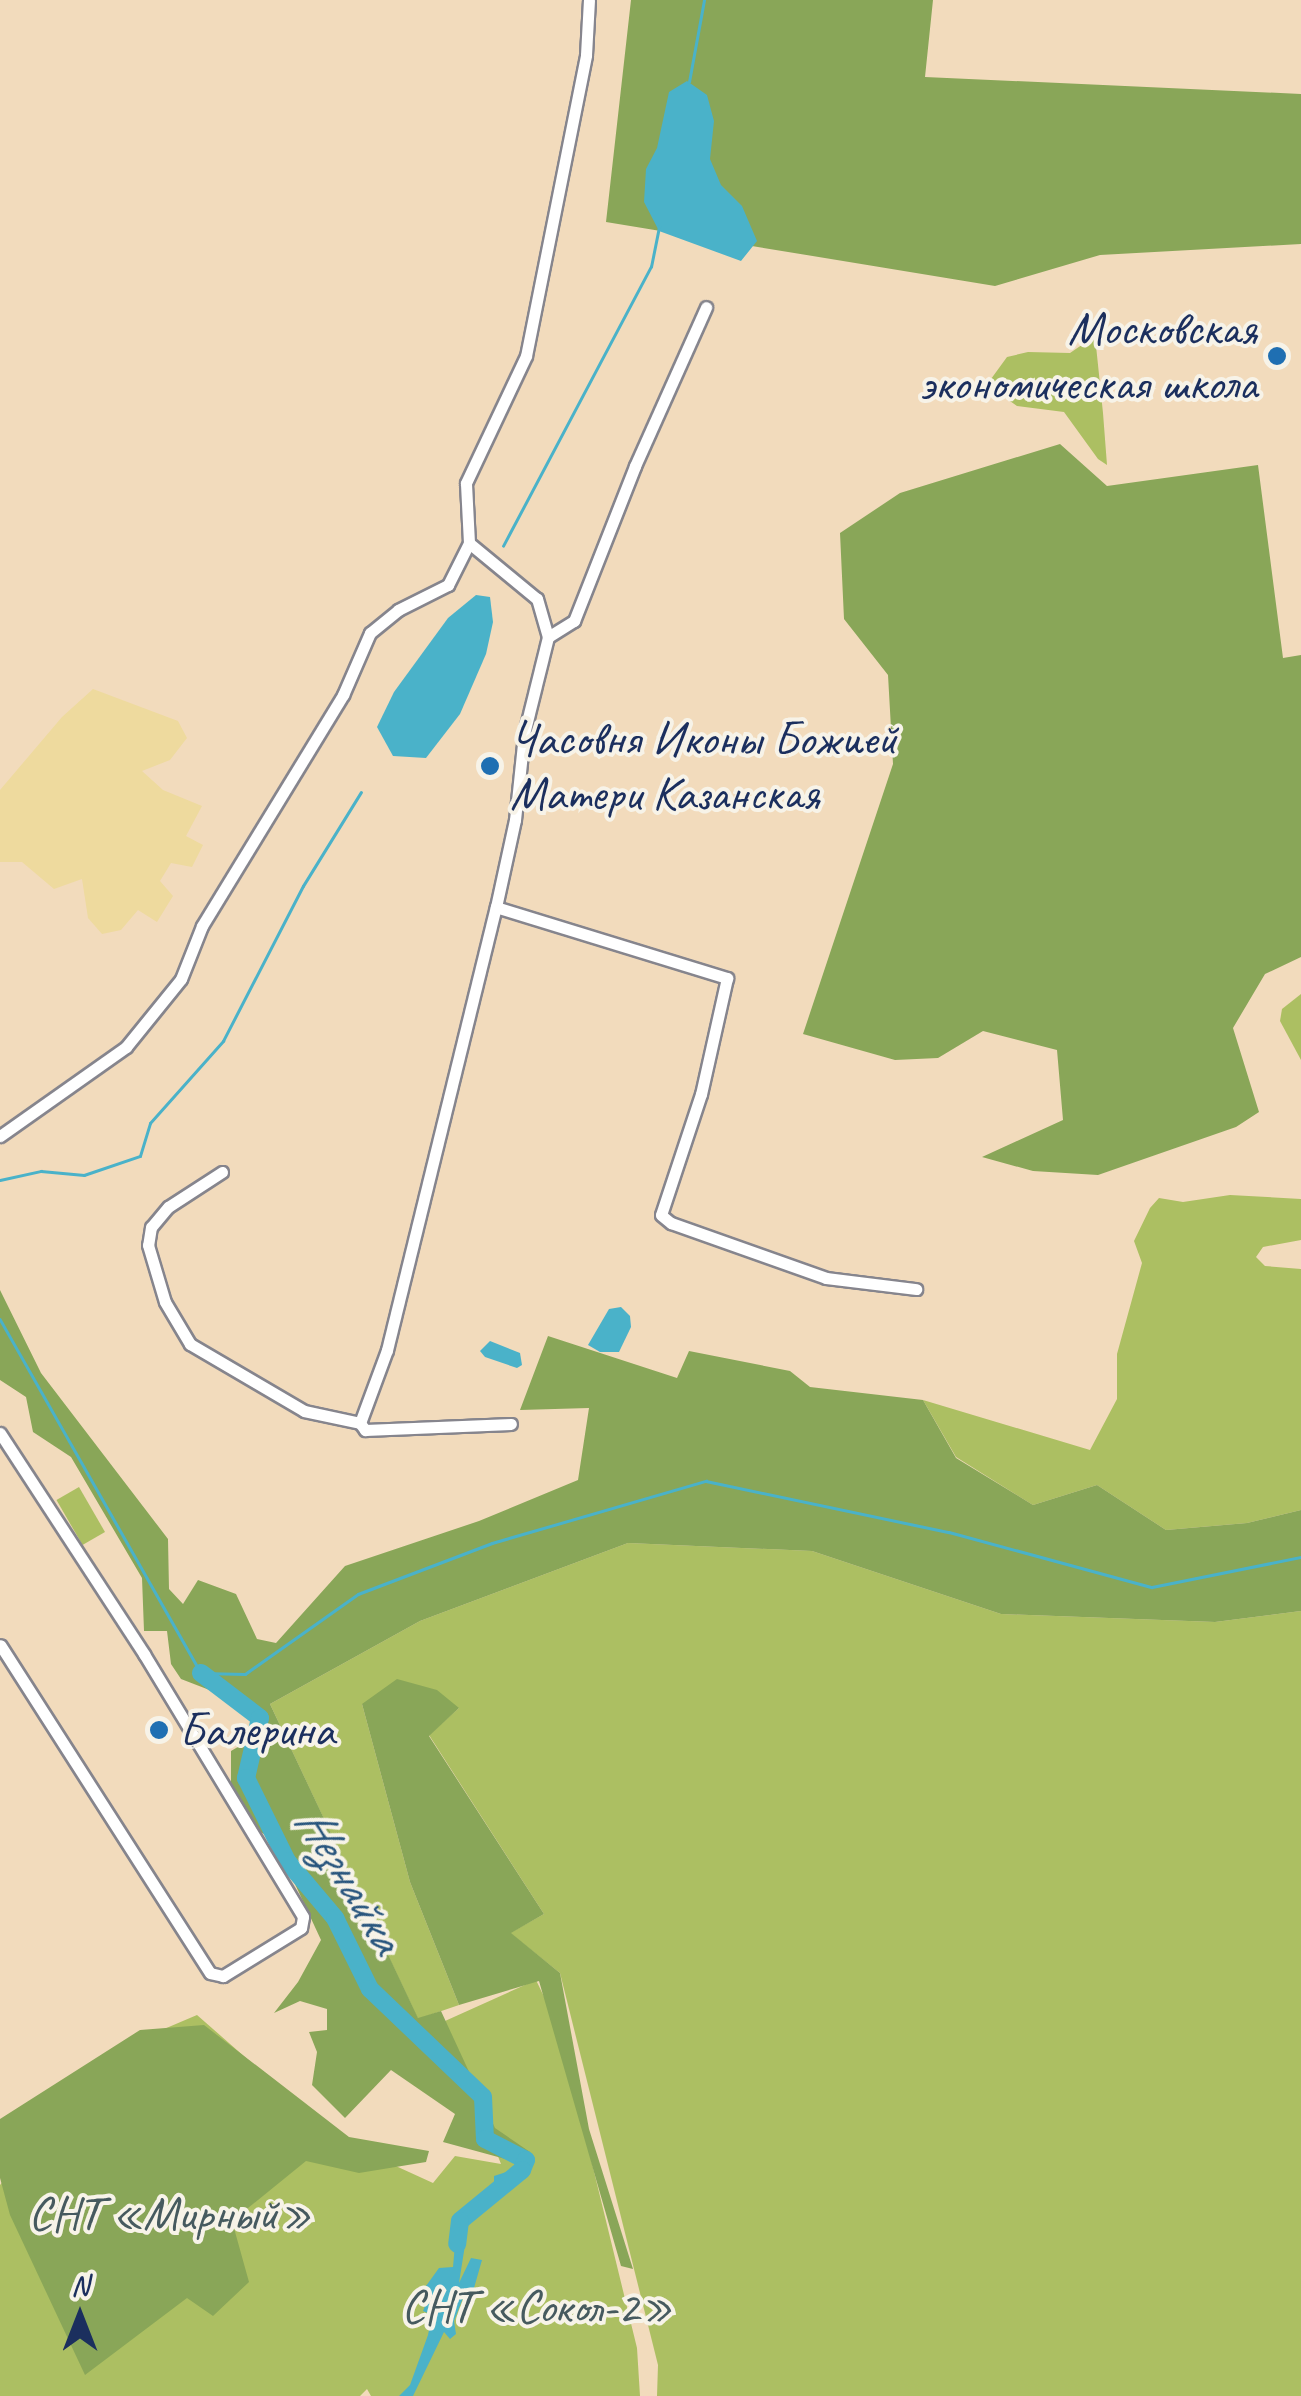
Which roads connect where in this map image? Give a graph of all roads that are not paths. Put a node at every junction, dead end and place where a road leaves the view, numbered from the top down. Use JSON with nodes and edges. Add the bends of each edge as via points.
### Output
{"nodes":[{"id":1,"x":590,"y":0,"type":"edge"},
{"id":2,"x":706,"y":307,"type":"dead end"},
{"id":3,"x":469,"y":543,"type":"junction"},
{"id":4,"x":548,"y":636,"type":"junction"},
{"id":5,"x":496,"y":907,"type":"junction"},
{"id":6,"x":0,"y":1136,"type":"edge"},
{"id":7,"x":222,"y":1172,"type":"dead end"},
{"id":8,"x":916,"y":1289,"type":"dead end"},
{"id":9,"x":360,"y":1424,"type":"junction"},
{"id":10,"x":511,"y":1424,"type":"dead end"},
{"id":11,"x":0,"y":1433,"type":"edge"},
{"id":12,"x":0,"y":1644,"type":"edge"}],
"edges":[{"from":1,"to":3,"type":"street","via":[[586,55],[526,356],[466,483]]},
{"from":2,"to":4,"type":"street","via":[[574,620]]},
{"from":3,"to":4,"type":"street","via":[[537,599]]},
{"from":3,"to":6,"type":"street","via":[[448,585],[370,633],[343,696],[202,926],[181,979],[126,1047]]},
{"from":4,"to":5,"type":"street","via":[[524,734]]},
{"from":5,"to":8,"type":"street","via":[[727,978],[701,1094],[662,1215],[826,1278]]},
{"from":5,"to":9,"type":"street","via":[[387,1350]]},
{"from":7,"to":9,"type":"street","via":[[168,1207],[151,1227],[148,1245],[165,1302],[190,1344],[211,1360],[304,1411]]},
{"from":9,"to":10,"type":"street","via":[[365,1430],[409,1431]]},
{"from":11,"to":12,"type":"street","via":[[164,1687],[303,1917],[301,1928],[222,1976],[210,1972]]}]}
